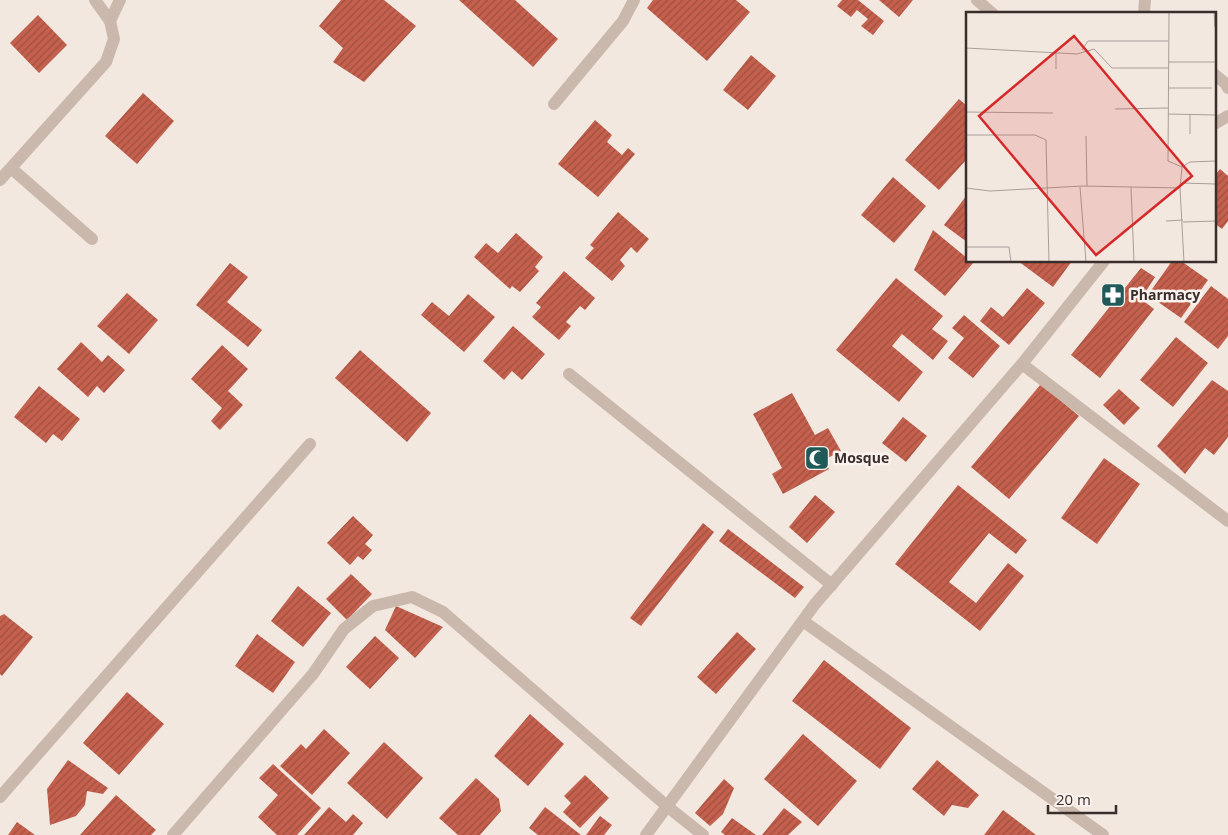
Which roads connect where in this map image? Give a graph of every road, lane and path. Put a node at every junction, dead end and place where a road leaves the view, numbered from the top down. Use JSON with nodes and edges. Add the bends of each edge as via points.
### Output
{"nodes":[{"id":1,"x":95,"y":0,"type":"edge"},
{"id":2,"x":120,"y":0,"type":"edge"},
{"id":3,"x":634,"y":0,"type":"edge"},
{"id":4,"x":977,"y":0,"type":"edge"},
{"id":5,"x":991,"y":12,"type":"edge"},
{"id":6,"x":110,"y":22,"type":"junction"},
{"id":7,"x":1216,"y":76,"type":"edge"},
{"id":8,"x":1227,"y":85,"type":"edge"},
{"id":9,"x":554,"y":104,"type":"dead end"},
{"id":10,"x":1228,"y":116,"type":"edge"},
{"id":11,"x":1216,"y":123,"type":"edge"},
{"id":12,"x":11,"y":168,"type":"junction"},
{"id":13,"x":0,"y":180,"type":"edge"},
{"id":14,"x":92,"y":240,"type":"dead end"},
{"id":15,"x":1103,"y":262,"type":"edge"},
{"id":16,"x":1022,"y":364,"type":"junction"},
{"id":17,"x":570,"y":374,"type":"dead end"},
{"id":18,"x":310,"y":444,"type":"dead end"},
{"id":19,"x":1228,"y":521,"type":"edge"},
{"id":20,"x":832,"y":586,"type":"junction"},
{"id":21,"x":803,"y":621,"type":"junction"},
{"id":22,"x":0,"y":798,"type":"edge"},
{"id":23,"x":668,"y":807,"type":"junction"},
{"id":24,"x":173,"y":835,"type":"edge"},
{"id":25,"x":646,"y":835,"type":"edge"},
{"id":26,"x":703,"y":835,"type":"edge"},
{"id":27,"x":1103,"y":835,"type":"edge"}],
"edges":[{"from":1,"to":6,"type":"street"},
{"from":2,"to":6,"type":"street"},
{"from":3,"to":9,"type":"street","via":[[623,21]]},
{"from":4,"to":5,"type":"street"},
{"from":6,"to":12,"type":"street","via":[[114,39],[106,62]]},
{"from":7,"to":8,"type":"street"},
{"from":10,"to":11,"type":"street"},
{"from":12,"to":13,"type":"street"},
{"from":12,"to":14,"type":"street"},
{"from":15,"to":16,"type":"street"},
{"from":16,"to":19,"type":"street"},
{"from":16,"to":20,"type":"street"},
{"from":17,"to":20,"type":"street"},
{"from":18,"to":22,"type":"street"},
{"from":20,"to":21,"type":"street"},
{"from":21,"to":23,"type":"street"},
{"from":21,"to":27,"type":"street"},
{"from":23,"to":24,"type":"street","via":[[443,612],[412,597],[373,606],[344,629],[313,674]]},
{"from":23,"to":25,"type":"street"},
{"from":23,"to":26,"type":"street"}]}
